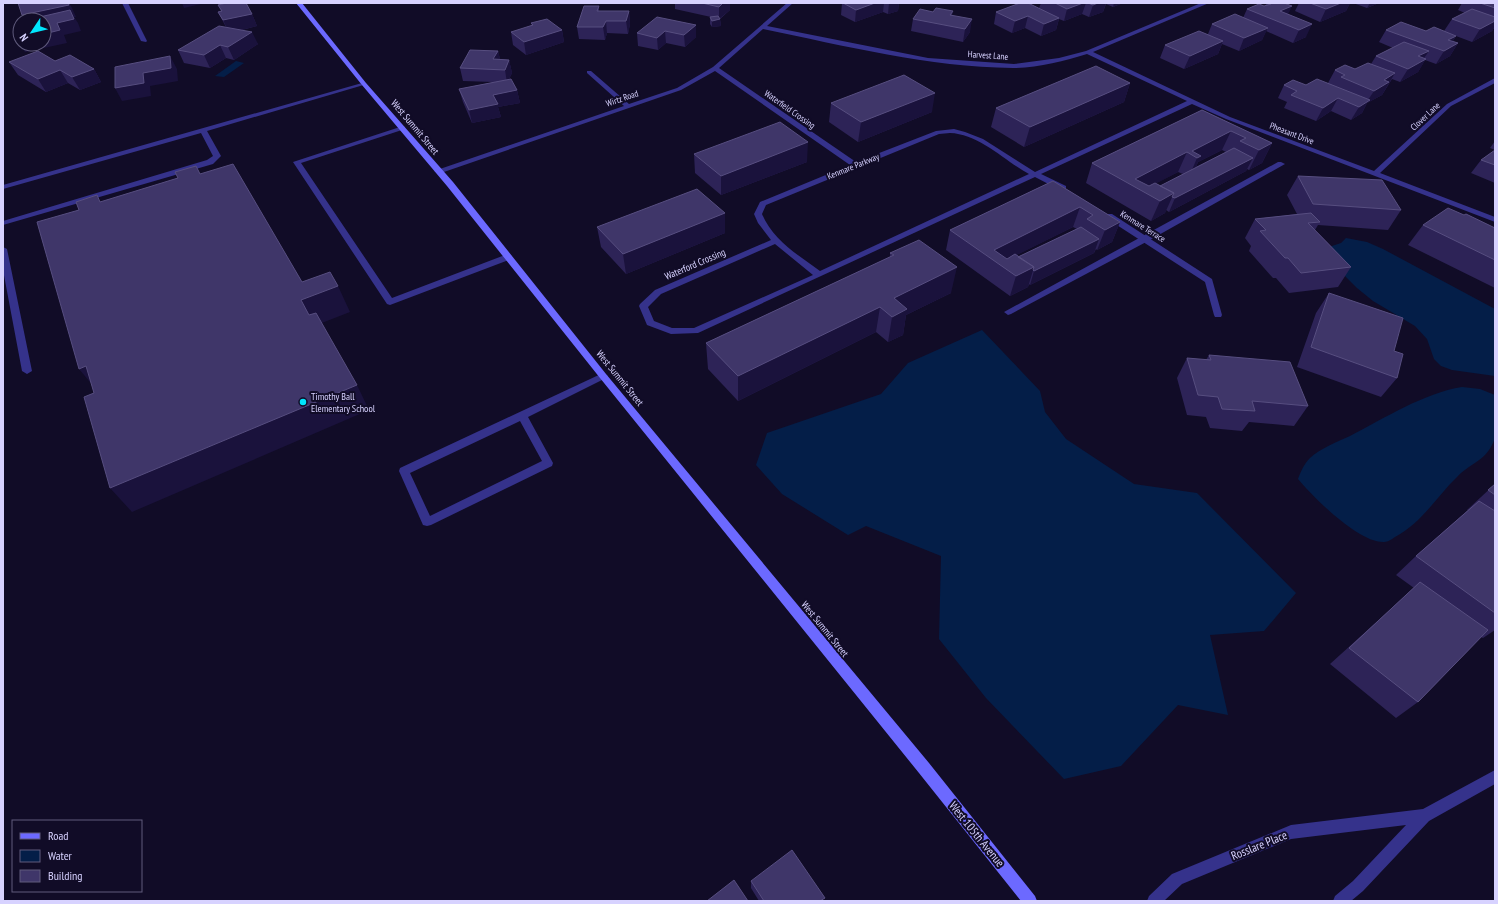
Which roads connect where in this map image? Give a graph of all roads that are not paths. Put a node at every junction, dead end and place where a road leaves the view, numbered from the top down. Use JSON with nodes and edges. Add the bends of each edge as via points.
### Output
{"nodes":[{"id":1,"x":125,"y":3,"type":"edge"},
{"id":2,"x":299,"y":3,"type":"edge"},
{"id":3,"x":790,"y":3,"type":"edge"},
{"id":4,"x":1206,"y":3,"type":"edge"},
{"id":5,"x":761,"y":27,"type":"junction"},
{"id":6,"x":144,"y":41,"type":"dead end"},
{"id":7,"x":1088,"y":52,"type":"junction"},
{"id":8,"x":715,"y":68,"type":"junction"},
{"id":9,"x":589,"y":72,"type":"dead end"},
{"id":10,"x":1495,"y":80,"type":"edge"},
{"id":11,"x":364,"y":84,"type":"junction"},
{"id":12,"x":1192,"y":101,"type":"junction"},
{"id":13,"x":628,"y":106,"type":"junction"},
{"id":14,"x":403,"y":128,"type":"junction"},
{"id":15,"x":203,"y":130,"type":"junction"},
{"id":16,"x":855,"y":164,"type":"junction"},
{"id":17,"x":1281,"y":164,"type":"dead end"},
{"id":18,"x":438,"y":171,"type":"junction"},
{"id":19,"x":1033,"y":174,"type":"junction"},
{"id":20,"x":1375,"y":174,"type":"junction"},
{"id":21,"x":3,"y":187,"type":"edge"},
{"id":22,"x":1071,"y":193,"type":"edge"},
{"id":23,"x":1105,"y":214,"type":"edge"},
{"id":24,"x":1495,"y":220,"type":"edge"},
{"id":25,"x":3,"y":223,"type":"edge"},
{"id":26,"x":1145,"y":239,"type":"junction"},
{"id":27,"x":776,"y":241,"type":"junction"},
{"id":28,"x":3,"y":249,"type":"edge"},
{"id":29,"x":508,"y":257,"type":"junction"},
{"id":30,"x":819,"y":275,"type":"junction"},
{"id":31,"x":1008,"y":312,"type":"dead end"},
{"id":32,"x":1218,"y":315,"type":"dead end"},
{"id":33,"x":27,"y":371,"type":"dead end"},
{"id":34,"x":604,"y":376,"type":"junction"},
{"id":35,"x":522,"y":416,"type":"junction"},
{"id":36,"x":924,"y":768,"type":"joint"},
{"id":37,"x":1495,"y":777,"type":"edge"},
{"id":38,"x":1424,"y":816,"type":"junction"},
{"id":39,"x":1030,"y":901,"type":"edge"},
{"id":40,"x":1154,"y":901,"type":"edge"},
{"id":41,"x":1340,"y":901,"type":"edge"}],
"edges":[{"from":1,"to":6,"type":"street"},
{"from":2,"to":11,"type":"street","name":"West Summit Street"},
{"from":3,"to":5,"type":"street","name":"Wirtz Road"},
{"from":4,"to":7,"type":"street","name":"Harvest Lane"},
{"from":5,"to":7,"type":"street","name":"Harvest Lane","via":[[928,60],[1014,66],[1060,60]]},
{"from":5,"to":8,"type":"street","name":"Wirtz Road"},
{"from":7,"to":12,"type":"street","name":"Pheasant Drive"},
{"from":8,"to":13,"type":"street","name":"Wirtz Road","via":[[679,89]]},
{"from":8,"to":16,"type":"street","name":"Waterfield Crossing"},
{"from":9,"to":13,"type":"street"},
{"from":10,"to":20,"type":"street","name":"Clover Lane","via":[[1449,105]]},
{"from":11,"to":14,"type":"street","name":"West Summit Street"},
{"from":11,"to":15,"type":"street"},
{"from":12,"to":19,"type":"street"},
{"from":12,"to":20,"type":"street","name":"Pheasant Drive","via":[[1228,118]]},
{"from":13,"to":18,"type":"street","name":"Wirtz Road"},
{"from":14,"to":18,"type":"street","name":"West Summit Street"},
{"from":14,"to":29,"type":"street","via":[[297,162],[390,302]]},
{"from":15,"to":21,"type":"street"},
{"from":15,"to":25,"type":"street","via":[[217,156],[210,162]]},
{"from":16,"to":19,"type":"street","name":"Kenmare Parkway","via":[[938,132],[952,131],[979,140]]},
{"from":16,"to":27,"type":"street","name":"Kenmare Parkway","via":[[763,204],[758,214],[761,225]]},
{"from":17,"to":26,"type":"street"},
{"from":18,"to":29,"type":"street","name":"West Summit Street"},
{"from":19,"to":22,"type":"street","via":[[1050,180]]},
{"from":19,"to":30,"type":"street"},
{"from":20,"to":24,"type":"street","name":"Pheasant Drive"},
{"from":23,"to":26,"type":"street","name":"Kenmare Terrace"},
{"from":26,"to":31,"type":"street"},
{"from":26,"to":32,"type":"street","name":"Kenmare Terrace","via":[[1208,281]]},
{"from":27,"to":30,"type":"street","name":"Kenmare Parkway"},
{"from":27,"to":30,"type":"street","name":"Waterford Crossing","via":[[658,292],[643,306],[650,323],[671,331],[695,330]]},
{"from":28,"to":33,"type":"street"},
{"from":29,"to":34,"type":"street","name":"West Summit Street"},
{"from":34,"to":35,"type":"street"},
{"from":34,"to":36,"type":"street","name":"West Summit Street"},
{"from":35,"to":35,"type":"street","via":[[404,471],[427,522],[548,462]]},
{"from":36,"to":39,"type":"street","name":"West 105th Avenue"},
{"from":37,"to":38,"type":"street","name":"Rosslare Place"},
{"from":38,"to":40,"type":"street","name":"Rosslare Place","via":[[1291,832],[1177,879]]},
{"from":38,"to":41,"type":"street","name":"Rosslare Place","via":[[1358,886]]}]}
